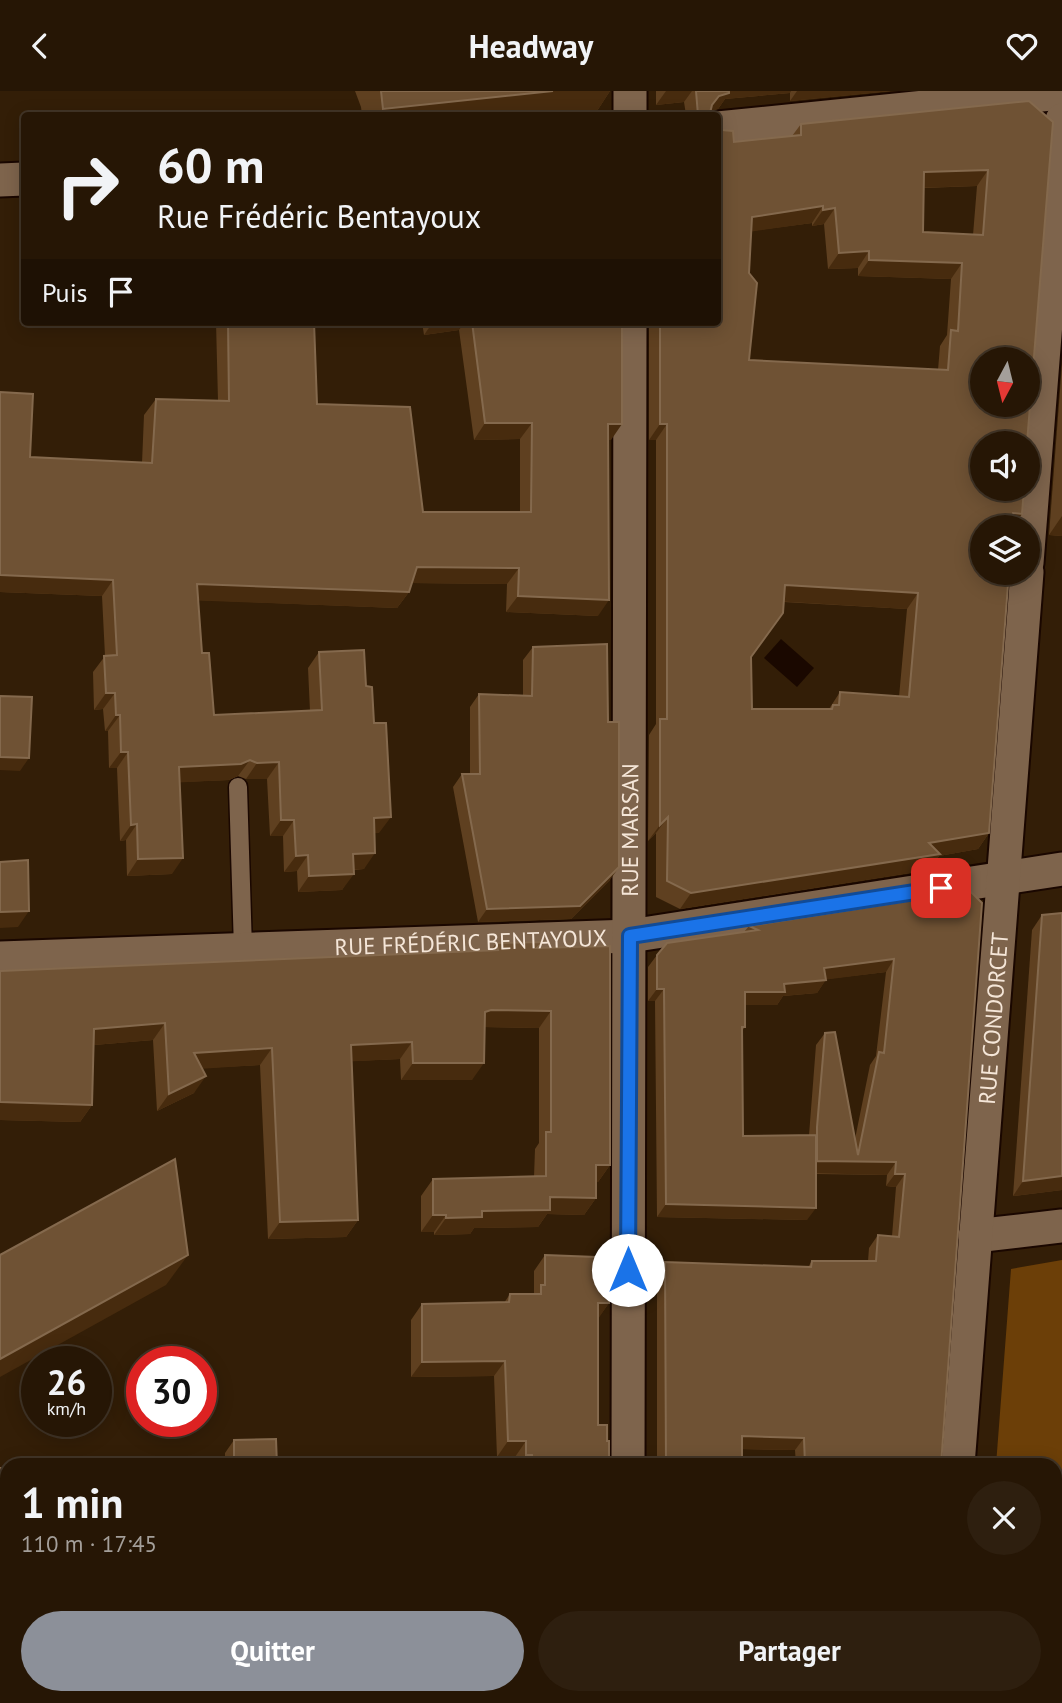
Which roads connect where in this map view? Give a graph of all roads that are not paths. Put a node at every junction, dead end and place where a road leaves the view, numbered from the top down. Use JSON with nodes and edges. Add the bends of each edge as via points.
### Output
{"nodes":[{"id":1,"x":630,"y":91,"type":"edge"},
{"id":2,"x":1062,"y":93,"type":"edge"},
{"id":3,"x":630,"y":112,"type":"edge"},
{"id":4,"x":1062,"y":120,"type":"edge"},
{"id":5,"x":721,"y":128,"type":"edge"},
{"id":6,"x":21,"y":179,"type":"edge"},
{"id":7,"x":0,"y":180,"type":"edge"},
{"id":8,"x":630,"y":326,"type":"edge"},
{"id":9,"x":1031,"y":515,"type":"edge"},
{"id":10,"x":1026,"y":585,"type":"edge"},
{"id":11,"x":238,"y":787,"type":"edge"},
{"id":12,"x":1062,"y":869,"type":"edge"},
{"id":13,"x":1003,"y":878,"type":"junction"},
{"id":14,"x":630,"y":936,"type":"junction"},
{"id":15,"x":243,"y":949,"type":"junction"},
{"id":16,"x":0,"y":958,"type":"edge"},
{"id":17,"x":1062,"y":1226,"type":"edge"},
{"id":18,"x":975,"y":1236,"type":"junction"},
{"id":19,"x":628,"y":1458,"type":"edge"},
{"id":20,"x":958,"y":1458,"type":"edge"}],
"edges":[{"from":1,"to":3,"type":"street"},
{"from":2,"to":5,"type":"street"},
{"from":4,"to":9,"type":"street"},
{"from":6,"to":7,"type":"street"},
{"from":8,"to":14,"type":"street","name":"RUE MARSAN"},
{"from":10,"to":13,"type":"street","name":"RUE CONDORCET"},
{"from":11,"to":15,"type":"lane"},
{"from":12,"to":13,"type":"street","name":"RUE FRÉDÉRIC BENTAYOUX"},
{"from":13,"to":14,"type":"street","name":"RUE FRÉDÉRIC BENTAYOUX"},
{"from":13,"to":18,"type":"street","name":"RUE CONDORCET"},
{"from":14,"to":15,"type":"street","name":"RUE FRÉDÉRIC BENTAYOUX"},
{"from":14,"to":19,"type":"street","name":"RUE MARSAN"},
{"from":15,"to":16,"type":"street","name":"RUE FRÉDÉRIC BENTAYOUX"},
{"from":17,"to":18,"type":"street"},
{"from":18,"to":20,"type":"street","name":"RUE CONDORCET"}]}
